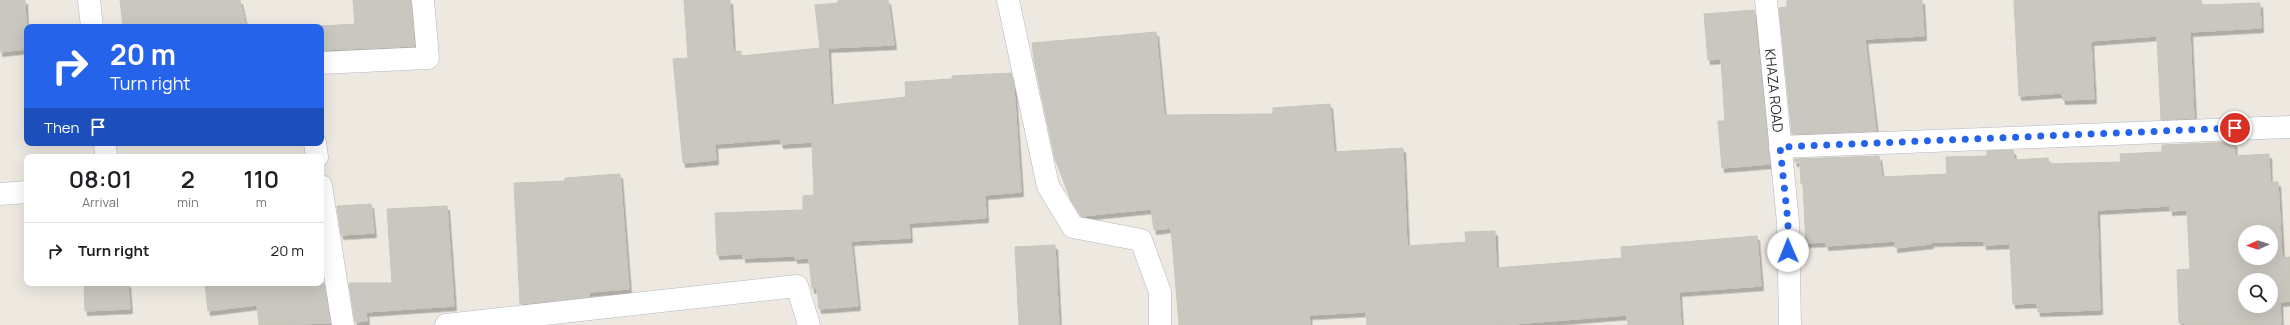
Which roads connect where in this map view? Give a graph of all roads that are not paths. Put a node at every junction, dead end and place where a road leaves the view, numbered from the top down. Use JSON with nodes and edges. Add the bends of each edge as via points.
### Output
{"nodes":[{"id":1,"x":89,"y":0,"type":"edge"},
{"id":2,"x":423,"y":0,"type":"edge"},
{"id":3,"x":1008,"y":0,"type":"edge"},
{"id":4,"x":1766,"y":0,"type":"edge"},
{"id":5,"x":92,"y":24,"type":"edge"},
{"id":6,"x":324,"y":63,"type":"edge"},
{"id":7,"x":2290,"y":127,"type":"edge"},
{"id":8,"x":1780,"y":147,"type":"junction"},
{"id":9,"x":24,"y":192,"type":"edge"},
{"id":10,"x":0,"y":194,"type":"edge"},
{"id":11,"x":324,"y":205,"type":"edge"},
{"id":12,"x":343,"y":325,"type":"edge"},
{"id":13,"x":446,"y":325,"type":"edge"},
{"id":14,"x":809,"y":325,"type":"edge"},
{"id":15,"x":1160,"y":325,"type":"edge"},
{"id":16,"x":1790,"y":325,"type":"edge"}],
"edges":[{"from":1,"to":5,"type":"street"},
{"from":2,"to":6,"type":"street","via":[[428,58]]},
{"from":3,"to":15,"type":"street","via":[[1048,186],[1074,227],[1141,240],[1160,292]]},
{"from":4,"to":8,"type":"street","name":"KHAZA ROAD"},
{"from":7,"to":8,"type":"street"},
{"from":8,"to":16,"type":"street","name":"KHAZA ROAD","via":[[1788,222]]},
{"from":9,"to":10,"type":"street"},
{"from":11,"to":12,"type":"street"},
{"from":13,"to":14,"type":"street","via":[[797,286]]}]}
